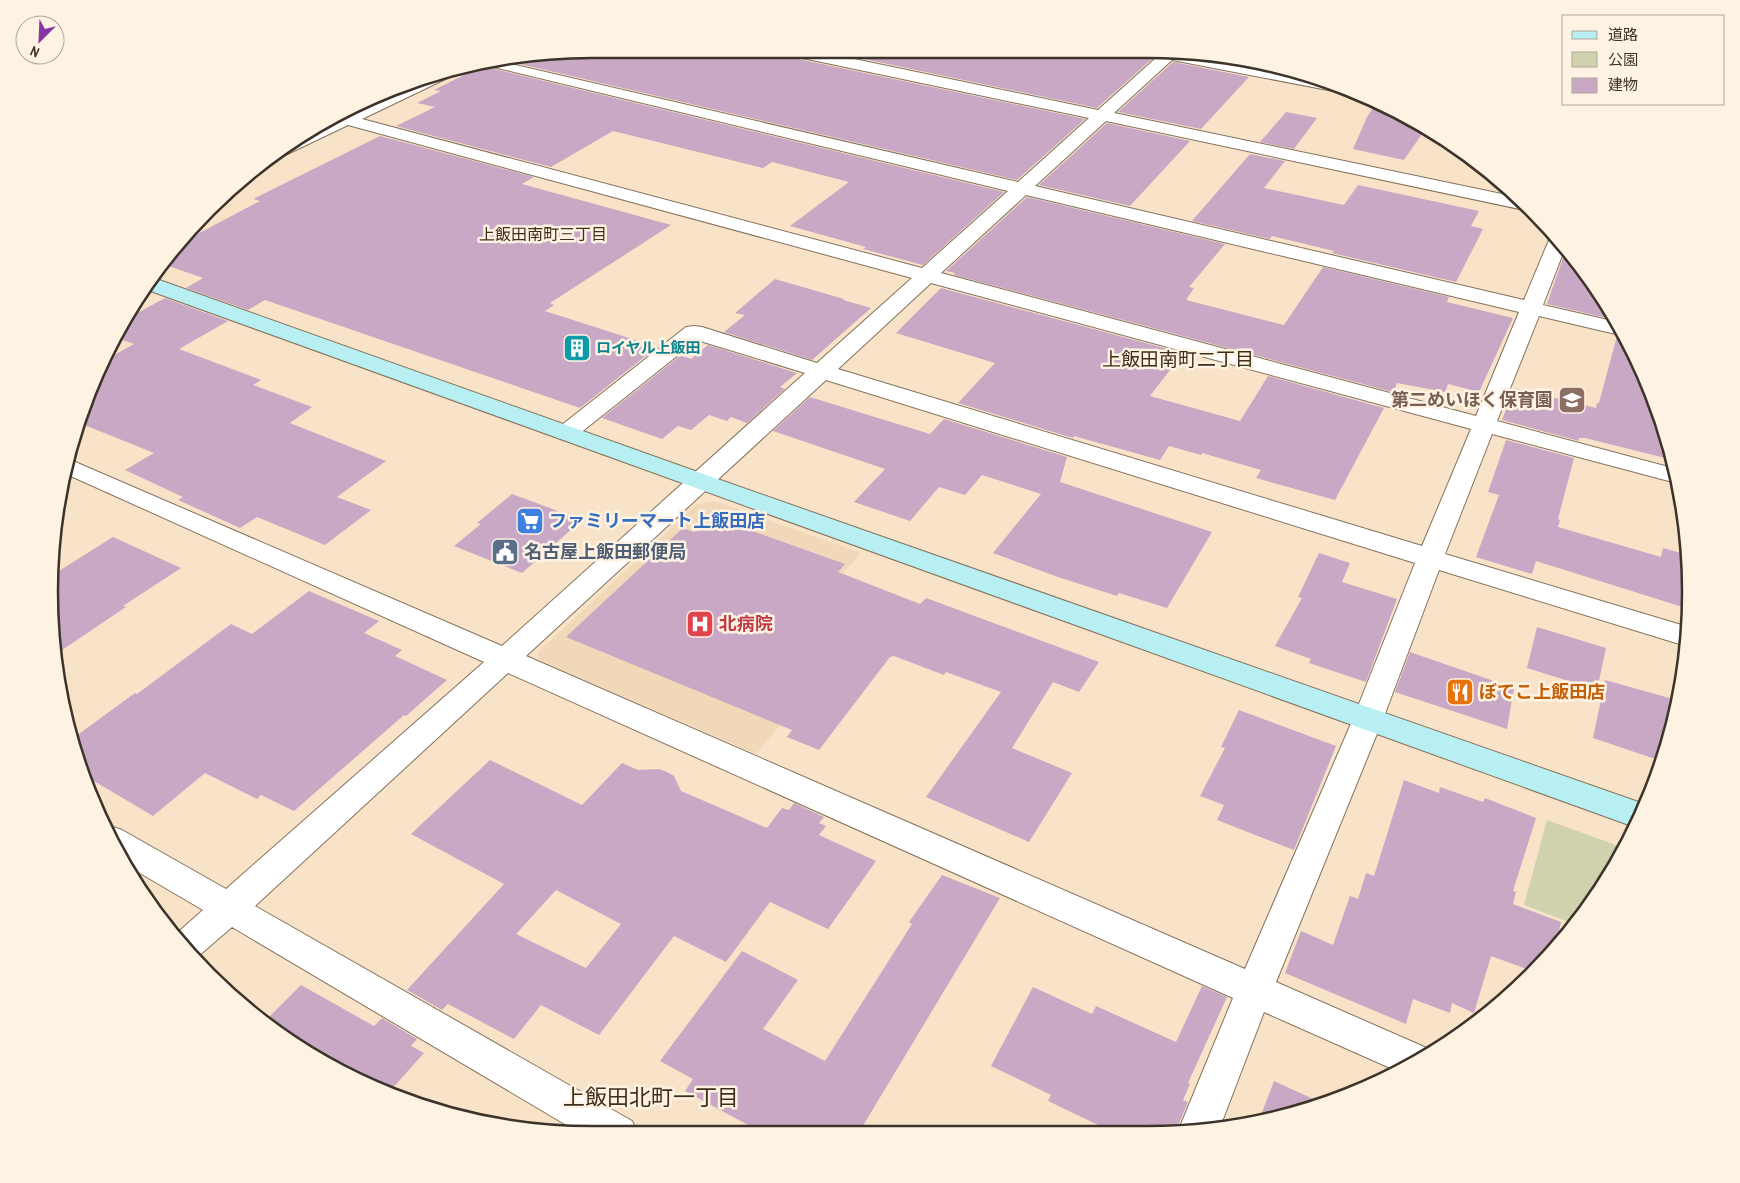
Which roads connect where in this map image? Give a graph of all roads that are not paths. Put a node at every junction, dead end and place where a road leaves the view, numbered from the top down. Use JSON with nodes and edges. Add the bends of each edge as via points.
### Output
{"nodes":[{"id":1,"x":826,"y":58,"type":"edge"},
{"id":2,"x":1165,"y":58,"type":"edge"},
{"id":3,"x":1213,"y":62,"type":"edge"},
{"id":4,"x":500,"y":66,"type":"edge"},
{"id":5,"x":1293,"y":78,"type":"edge"},
{"id":6,"x":415,"y":88,"type":"edge"},
{"id":7,"x":1101,"y":116,"type":"junction"},
{"id":8,"x":347,"y":120,"type":"junction"},
{"id":9,"x":326,"y":128,"type":"edge"},
{"id":10,"x":1021,"y":188,"type":"junction"},
{"id":11,"x":1512,"y":200,"type":"edge"},
{"id":12,"x":1556,"y":247,"type":"edge"},
{"id":13,"x":926,"y":275,"type":"junction"},
{"id":14,"x":155,"y":284,"type":"edge"},
{"id":15,"x":1531,"y":308,"type":"junction"},
{"id":16,"x":1612,"y":327,"type":"edge"},
{"id":17,"x":822,"y":371,"type":"junction"},
{"id":18,"x":1485,"y":425,"type":"junction"},
{"id":19,"x":566,"y":433,"type":"junction"},
{"id":20,"x":72,"y":468,"type":"edge"},
{"id":21,"x":1669,"y":475,"type":"edge"},
{"id":22,"x":700,"y":482,"type":"junction"},
{"id":23,"x":1430,"y":558,"type":"junction"},
{"id":24,"x":1680,"y":635,"type":"edge"},
{"id":25,"x":504,"y":660,"type":"junction"},
{"id":26,"x":1368,"y":719,"type":"junction"},
{"id":27,"x":1634,"y":813,"type":"edge"},
{"id":28,"x":123,"y":846,"type":"edge"},
{"id":29,"x":229,"y":908,"type":"junction"},
{"id":30,"x":189,"y":943,"type":"edge"},
{"id":31,"x":1254,"y":991,"type":"junction"},
{"id":32,"x":1408,"y":1058,"type":"edge"},
{"id":33,"x":1202,"y":1122,"type":"edge"},
{"id":34,"x":604,"y":1126,"type":"edge"}],
"edges":[{"from":1,"to":7,"type":"street"},
{"from":2,"to":7,"type":"street"},
{"from":3,"to":5,"type":"street"},
{"from":4,"to":10,"type":"street"},
{"from":6,"to":8,"type":"street"},
{"from":7,"to":10,"type":"street"},
{"from":7,"to":11,"type":"street"},
{"from":8,"to":9,"type":"street"},
{"from":8,"to":13,"type":"street"},
{"from":10,"to":13,"type":"street"},
{"from":10,"to":15,"type":"street"},
{"from":12,"to":15,"type":"street"},
{"from":13,"to":17,"type":"street"},
{"from":13,"to":18,"type":"street"},
{"from":14,"to":19,"type":"street"},
{"from":15,"to":16,"type":"street"},
{"from":15,"to":18,"type":"street"},
{"from":17,"to":19,"type":"street","via":[[694,332]]},
{"from":17,"to":22,"type":"street"},
{"from":17,"to":23,"type":"street"},
{"from":18,"to":21,"type":"street"},
{"from":18,"to":23,"type":"street"},
{"from":19,"to":22,"type":"street"},
{"from":20,"to":25,"type":"street"},
{"from":22,"to":25,"type":"street"},
{"from":22,"to":26,"type":"street"},
{"from":23,"to":24,"type":"street"},
{"from":23,"to":26,"type":"street"},
{"from":25,"to":29,"type":"street"},
{"from":25,"to":31,"type":"street"},
{"from":26,"to":27,"type":"street"},
{"from":26,"to":31,"type":"street"},
{"from":28,"to":29,"type":"street"},
{"from":29,"to":30,"type":"street"},
{"from":29,"to":34,"type":"street"},
{"from":31,"to":32,"type":"street"},
{"from":31,"to":33,"type":"street"}]}
